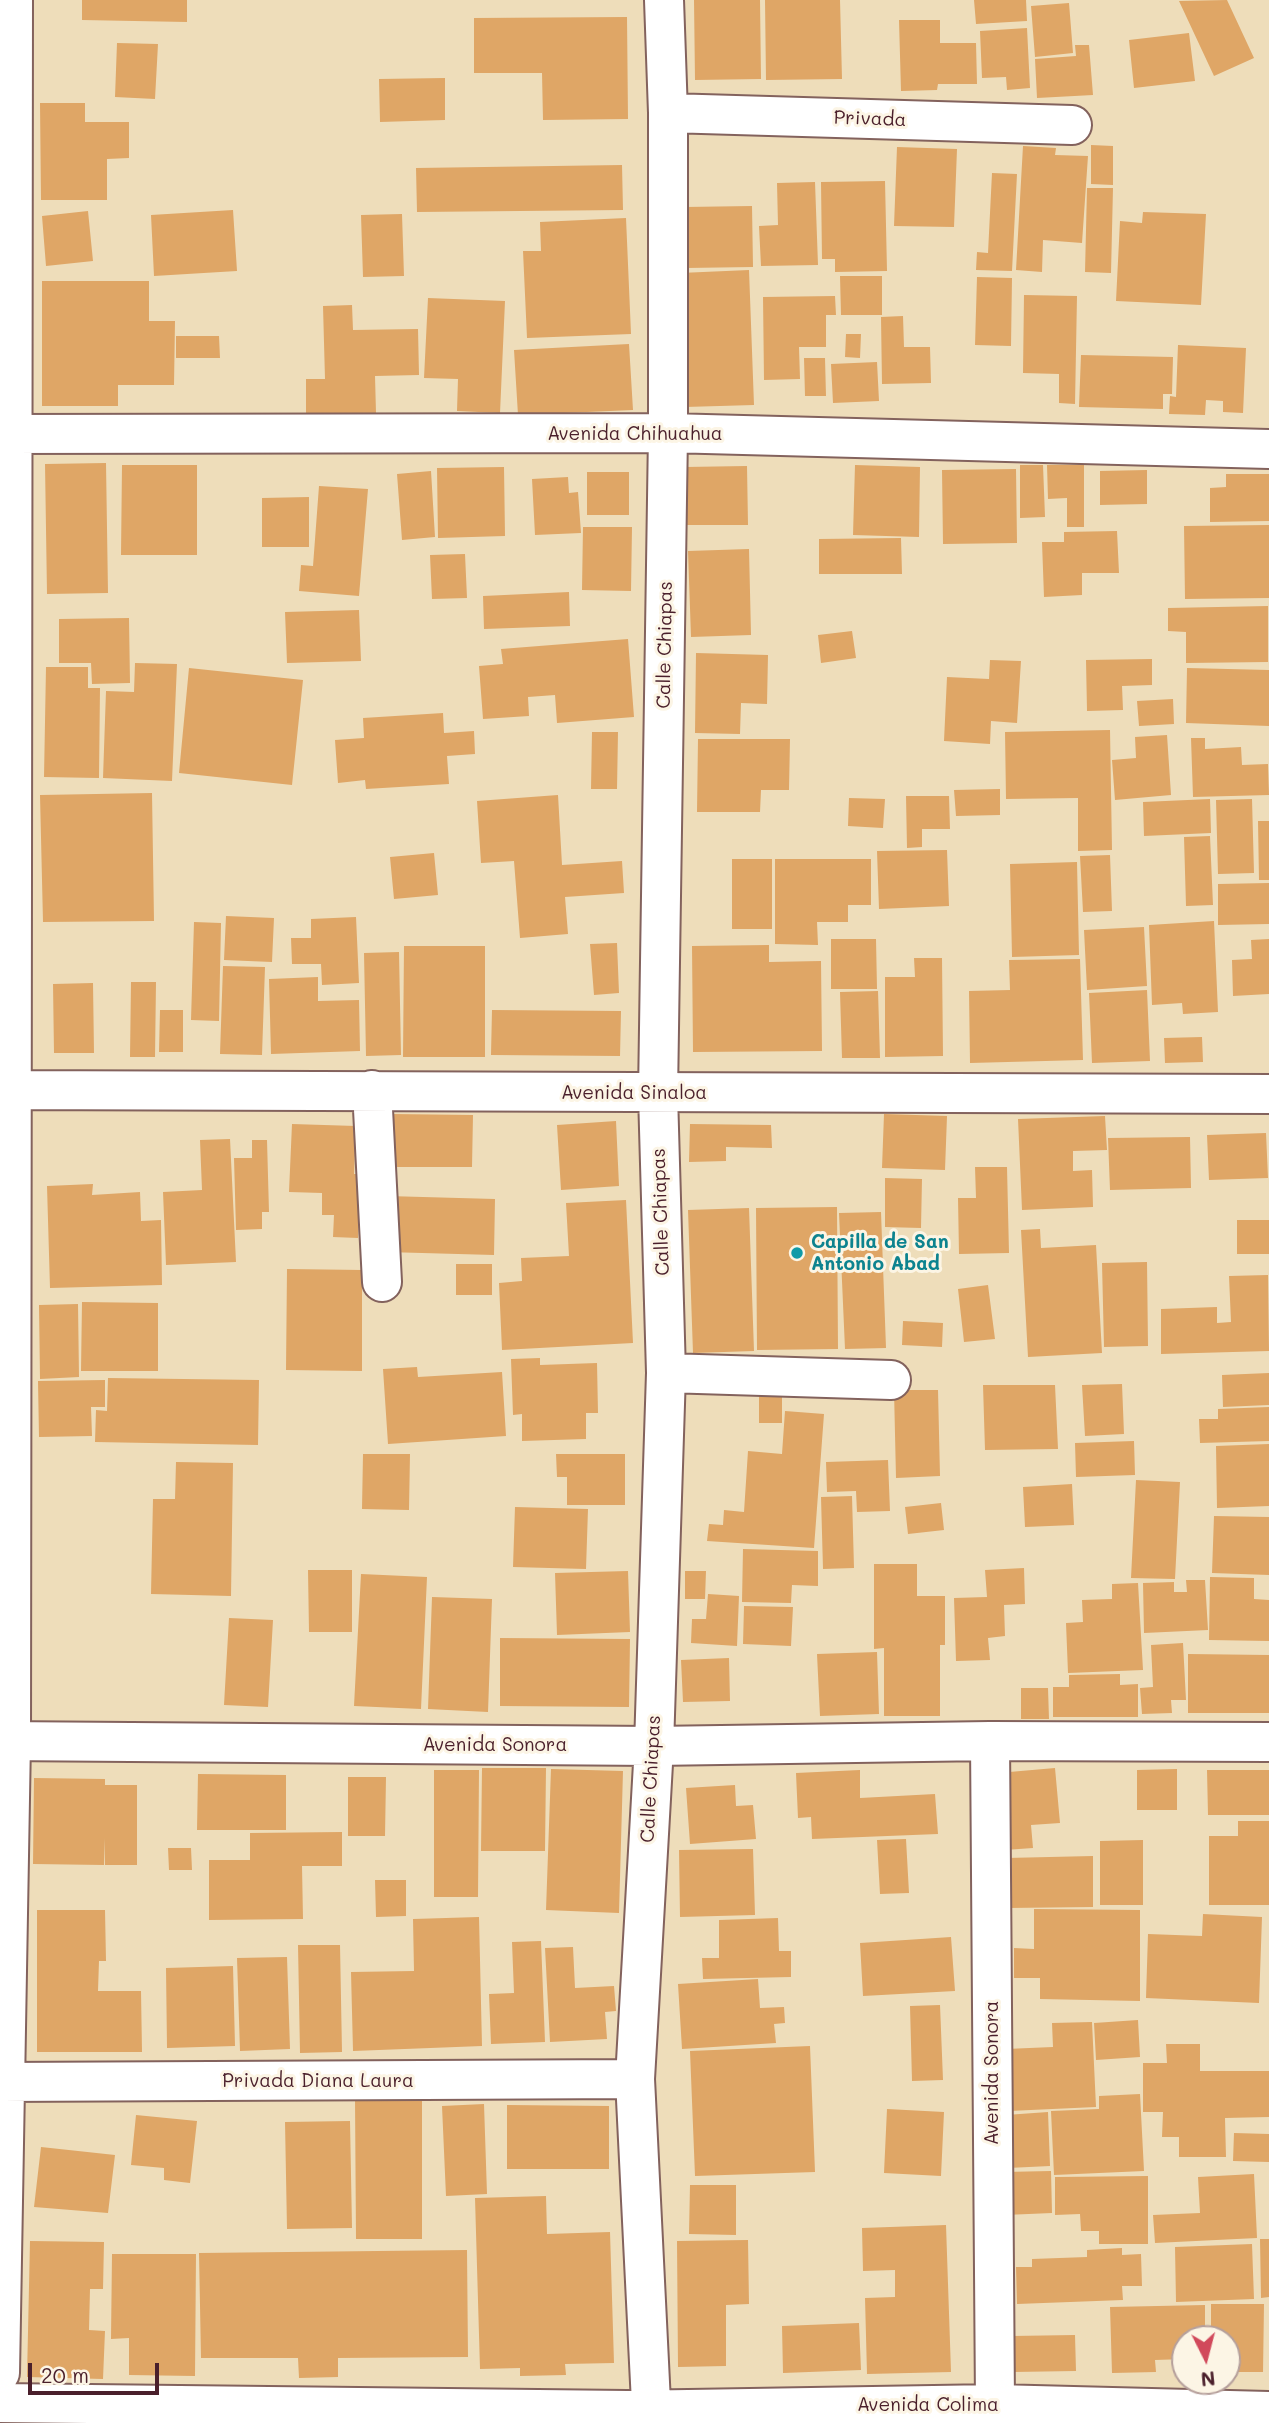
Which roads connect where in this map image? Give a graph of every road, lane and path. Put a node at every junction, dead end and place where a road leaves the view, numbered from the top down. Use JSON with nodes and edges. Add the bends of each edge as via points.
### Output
{"nodes":[{"id":1,"x":13,"y":0,"type":"edge"},
{"id":2,"x":664,"y":0,"type":"edge"},
{"id":3,"x":668,"y":113,"type":"junction"},
{"id":4,"x":1072,"y":125,"type":"dead end"},
{"id":5,"x":668,"y":433,"type":"junction"},
{"id":6,"x":7,"y":434,"type":"edge"},
{"id":7,"x":1269,"y":449,"type":"edge"},
{"id":8,"x":5,"y":1090,"type":"edge"},
{"id":9,"x":372,"y":1090,"type":"junction"},
{"id":10,"x":658,"y":1094,"type":"junction"},
{"id":11,"x":1269,"y":1094,"type":"edge"},
{"id":12,"x":382,"y":1282,"type":"dead end"},
{"id":13,"x":666,"y":1373,"type":"junction"},
{"id":14,"x":891,"y":1380,"type":"dead end"},
{"id":15,"x":6,"y":1741,"type":"edge"},
{"id":16,"x":990,"y":1741,"type":"junction"},
{"id":17,"x":1269,"y":1742,"type":"edge"},
{"id":18,"x":654,"y":1746,"type":"junction"},
{"id":19,"x":635,"y":2079,"type":"junction"},
{"id":20,"x":1,"y":2082,"type":"edge"},
{"id":21,"x":0,"y":2373,"type":"edge"},
{"id":22,"x":0,"y":2403,"type":"edge"},
{"id":23,"x":995,"y":2404,"type":"junction"},
{"id":24,"x":0,"y":2410,"type":"edge"},
{"id":25,"x":1269,"y":2412,"type":"edge"},
{"id":26,"x":652,"y":2416,"type":"edge"},
{"id":27,"x":1,"y":2423,"type":"edge"}],
"edges":[{"from":1,"to":6,"type":"street"},
{"from":2,"to":3,"type":"street","name":"Calle Chiapas"},
{"from":3,"to":4,"type":"street","name":"Privada"},
{"from":3,"to":5,"type":"street","name":"Calle Chiapas"},
{"from":5,"to":6,"type":"street","name":"Avenida Chihuahua"},
{"from":5,"to":7,"type":"street","name":"Avenida Chihuahua"},
{"from":5,"to":10,"type":"street","name":"Calle Chiapas"},
{"from":6,"to":8,"type":"street"},
{"from":8,"to":9,"type":"street","name":"Avenida Sinaloa"},
{"from":8,"to":15,"type":"street"},
{"from":9,"to":10,"type":"street","name":"Avenida Sinaloa"},
{"from":9,"to":12,"type":"street"},
{"from":10,"to":11,"type":"street","name":"Avenida Sinaloa"},
{"from":10,"to":13,"type":"street","name":"Calle Chiapas"},
{"from":13,"to":14,"type":"street"},
{"from":13,"to":18,"type":"street","name":"Calle Chiapas"},
{"from":15,"to":18,"type":"street","name":"Avenida Sonora"},
{"from":15,"to":20,"type":"street"},
{"from":16,"to":17,"type":"street","name":"Avenida Sonora"},
{"from":16,"to":18,"type":"street","name":"Avenida Sonora"},
{"from":16,"to":23,"type":"street","name":"Avenida Sonora"},
{"from":18,"to":19,"type":"street","name":"Calle Chiapas"},
{"from":19,"to":20,"type":"street","name":"Privada Diana Laura"},
{"from":19,"to":26,"type":"street","name":"Calle Chiapas"},
{"from":20,"to":21,"type":"street"},
{"from":22,"to":26,"type":"street","name":"Avenida Colima"},
{"from":23,"to":25,"type":"street","name":"Avenida Colima"},
{"from":23,"to":26,"type":"street","name":"Avenida Colima"},
{"from":24,"to":27,"type":"street"}]}
